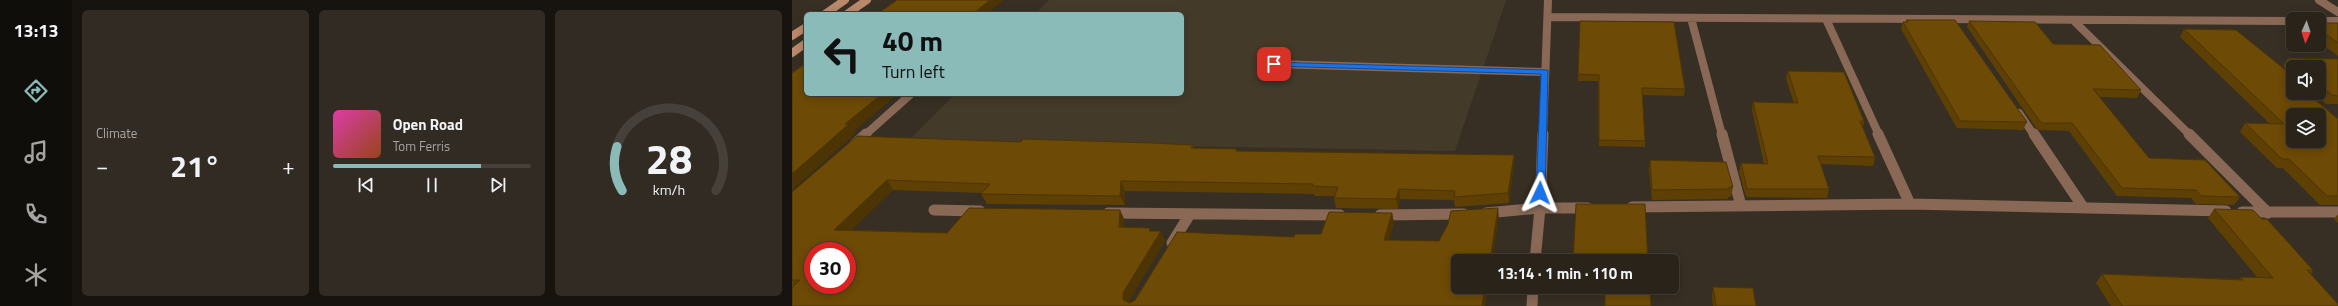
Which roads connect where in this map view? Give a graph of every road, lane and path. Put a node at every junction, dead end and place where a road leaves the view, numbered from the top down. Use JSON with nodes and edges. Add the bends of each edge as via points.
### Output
{"nodes":[{"id":1,"x":846,"y":0,"type":"edge"},
{"id":2,"x":867,"y":0,"type":"edge"},
{"id":3,"x":1548,"y":0,"type":"edge"},
{"id":4,"x":2320,"y":0,"type":"edge"},
{"id":5,"x":828,"y":12,"type":"edge"},
{"id":6,"x":850,"y":12,"type":"edge"},
{"id":7,"x":2338,"y":12,"type":"edge"},
{"id":8,"x":1548,"y":17,"type":"junction"},
{"id":9,"x":1691,"y":18,"type":"junction"},
{"id":10,"x":1826,"y":18,"type":"junction"},
{"id":11,"x":1954,"y":19,"type":"junction"},
{"id":12,"x":2073,"y":20,"type":"junction"},
{"id":13,"x":2220,"y":20,"type":"junction"},
{"id":14,"x":2286,"y":21,"type":"edge"},
{"id":15,"x":2326,"y":21,"type":"edge"},
{"id":16,"x":2338,"y":21,"type":"edge"},
{"id":17,"x":804,"y":28,"type":"edge"},
{"id":18,"x":2232,"y":31,"type":"edge"},
{"id":19,"x":1963,"y":32,"type":"edge"},
{"id":20,"x":792,"y":36,"type":"edge"},
{"id":21,"x":804,"y":44,"type":"edge"},
{"id":22,"x":792,"y":53,"type":"edge"},
{"id":23,"x":1274,"y":64,"type":"dead end"},
{"id":24,"x":1545,"y":72,"type":"junction"},
{"id":25,"x":909,"y":96,"type":"edge"},
{"id":26,"x":2012,"y":104,"type":"edge"},
{"id":27,"x":844,"y":154,"type":"edge"},
{"id":28,"x":1910,"y":204,"type":"junction"},
{"id":29,"x":1741,"y":206,"type":"junction"},
{"id":30,"x":2083,"y":207,"type":"junction"},
{"id":31,"x":1540,"y":208,"type":"junction"},
{"id":32,"x":1602,"y":208,"type":"edge"},
{"id":33,"x":1617,"y":208,"type":"edge"},
{"id":34,"x":934,"y":210,"type":"dead end"},
{"id":35,"x":990,"y":211,"type":"edge"},
{"id":36,"x":1094,"y":212,"type":"edge"},
{"id":37,"x":2338,"y":212,"type":"edge"},
{"id":38,"x":2268,"y":213,"type":"junction"},
{"id":39,"x":1190,"y":214,"type":"junction"},
{"id":40,"x":1348,"y":215,"type":"edge"},
{"id":41,"x":1371,"y":215,"type":"edge"},
{"id":42,"x":1166,"y":253,"type":"edge"},
{"id":43,"x":1536,"y":254,"type":"edge"},
{"id":44,"x":1533,"y":294,"type":"edge"},
{"id":45,"x":1532,"y":306,"type":"edge"}],
"edges":[{"from":1,"to":5,"type":"street"},
{"from":2,"to":6,"type":"street"},
{"from":3,"to":8,"type":"street"},
{"from":4,"to":7,"type":"street"},
{"from":8,"to":9,"type":"street"},
{"from":8,"to":24,"type":"street"},
{"from":9,"to":10,"type":"street"},
{"from":9,"to":29,"type":"street"},
{"from":10,"to":11,"type":"street"},
{"from":10,"to":28,"type":"street"},
{"from":11,"to":12,"type":"street"},
{"from":11,"to":19,"type":"street"},
{"from":12,"to":13,"type":"street"},
{"from":12,"to":38,"type":"street"},
{"from":13,"to":14,"type":"street"},
{"from":13,"to":18,"type":"street"},
{"from":15,"to":16,"type":"street"},
{"from":17,"to":20,"type":"street"},
{"from":21,"to":22,"type":"street"},
{"from":23,"to":24,"type":"street"},
{"from":24,"to":31,"type":"street"},
{"from":25,"to":27,"type":"street"},
{"from":26,"to":30,"type":"street"},
{"from":28,"to":29,"type":"street"},
{"from":28,"to":30,"type":"street"},
{"from":29,"to":33,"type":"street"},
{"from":30,"to":38,"type":"street"},
{"from":31,"to":32,"type":"street"},
{"from":31,"to":41,"type":"street","via":[[1427,216]]},
{"from":31,"to":43,"type":"street"},
{"from":34,"to":35,"type":"street"},
{"from":36,"to":39,"type":"street"},
{"from":37,"to":38,"type":"street"},
{"from":39,"to":40,"type":"street"},
{"from":39,"to":42,"type":"street"},
{"from":44,"to":45,"type":"street"}]}
